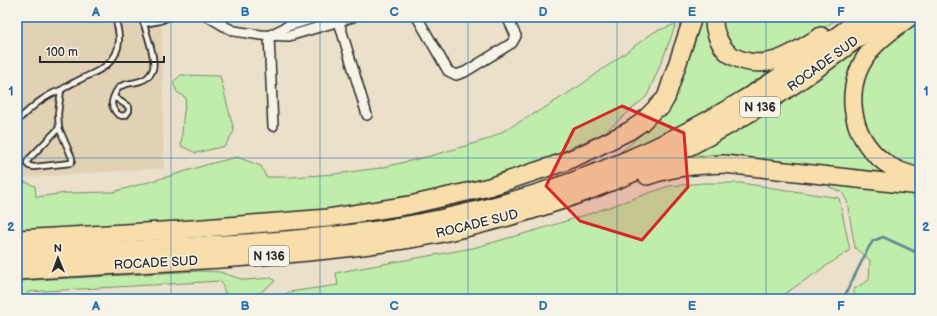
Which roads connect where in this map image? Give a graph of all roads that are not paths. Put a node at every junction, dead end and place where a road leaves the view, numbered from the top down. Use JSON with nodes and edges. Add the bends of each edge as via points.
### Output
{"nodes":[{"id":1,"x":114,"y":17,"type":"edge"},
{"id":2,"x":141,"y":17,"type":"edge"},
{"id":3,"x":169,"y":17,"type":"edge"},
{"id":4,"x":209,"y":17,"type":"edge"},
{"id":5,"x":318,"y":17,"type":"edge"},
{"id":6,"x":353,"y":17,"type":"edge"},
{"id":7,"x":417,"y":17,"type":"edge"},
{"id":8,"x":507,"y":17,"type":"edge"},
{"id":9,"x":694,"y":17,"type":"edge"},
{"id":10,"x":714,"y":17,"type":"edge"},
{"id":11,"x":857,"y":17,"type":"edge"},
{"id":12,"x":862,"y":17,"type":"edge"},
{"id":13,"x":886,"y":17,"type":"edge"},
{"id":14,"x":910,"y":17,"type":"edge"},
{"id":15,"x":287,"y":22,"type":"edge"},
{"id":16,"x":339,"y":22,"type":"junction"},
{"id":17,"x":144,"y":24,"type":"junction"},
{"id":18,"x":269,"y":36,"type":"junction"},
{"id":19,"x":61,"y":90,"type":"junction"},
{"id":20,"x":114,"y":97,"type":"dead end"},
{"id":21,"x":666,"y":98,"type":"junction"},
{"id":22,"x":366,"y":115,"type":"dead end"},
{"id":23,"x":17,"y":121,"type":"edge"},
{"id":24,"x":273,"y":126,"type":"dead end"},
{"id":25,"x":58,"y":128,"type":"junction"},
{"id":26,"x":920,"y":177,"type":"edge"},
{"id":27,"x":622,"y":178,"type":"junction"},
{"id":28,"x":920,"y":186,"type":"edge"},
{"id":29,"x":522,"y":198,"type":"junction"},
{"id":30,"x":17,"y":239,"type":"edge"},
{"id":31,"x":17,"y":255,"type":"edge"},
{"id":32,"x":17,"y":270,"type":"edge"}],
"edges":[{"from":1,"to":19,"type":"lane","via":[[118,24],[119,36],[116,53],[99,71]]},
{"from":2,"to":17,"type":"lane"},
{"from":3,"to":17,"type":"lane"},
{"from":4,"to":18,"type":"street","via":[[234,31]]},
{"from":5,"to":15,"type":"street"},
{"from":6,"to":16,"type":"street"},
{"from":7,"to":8,"type":"street","via":[[448,71],[456,75],[512,43],[516,36]]},
{"from":9,"to":21,"type":"highway"},
{"from":10,"to":11,"type":"highway","via":[[716,33],[724,49],[730,55],[753,64],[766,63],[790,55],[844,21]]},
{"from":12,"to":29,"type":"highway","name":"ROCADE SUD","number":"N 136","via":[[792,68],[735,105],[624,161]]},
{"from":13,"to":27,"type":"highway","name":"ROCADE SUD","number":"N 136","via":[[827,62],[752,112],[705,139]]},
{"from":14,"to":26,"type":"highway","via":[[871,50],[854,84],[853,110],[865,143],[873,153],[896,170]]},
{"from":15,"to":18,"type":"street"},
{"from":16,"to":18,"type":"street","via":[[289,36]]},
{"from":16,"to":22,"type":"street"},
{"from":17,"to":20,"type":"lane","via":[[154,62],[152,71],[145,79],[120,86]]},
{"from":18,"to":24,"type":"street"},
{"from":19,"to":23,"type":"lane","via":[[50,94]]},
{"from":19,"to":25,"type":"lane"},
{"from":21,"to":29,"type":"highway","via":[[652,120],[629,143],[588,166],[534,187]]},
{"from":21,"to":30,"type":"highway","via":[[629,131],[564,162],[489,187],[410,205],[320,218],[179,230]]},
{"from":25,"to":25,"type":"lane","via":[[72,158],[71,163],[29,166],[28,160]]},
{"from":27,"to":28,"type":"highway","via":[[638,179],[684,167],[724,164]]},
{"from":27,"to":32,"type":"highway","name":"ROCADE SUD","number":"N 136","via":[[512,216],[406,240],[263,256]]},
{"from":29,"to":31,"type":"highway","name":"ROCADE SUD","number":"N 136","via":[[439,219],[331,236]]}]}
